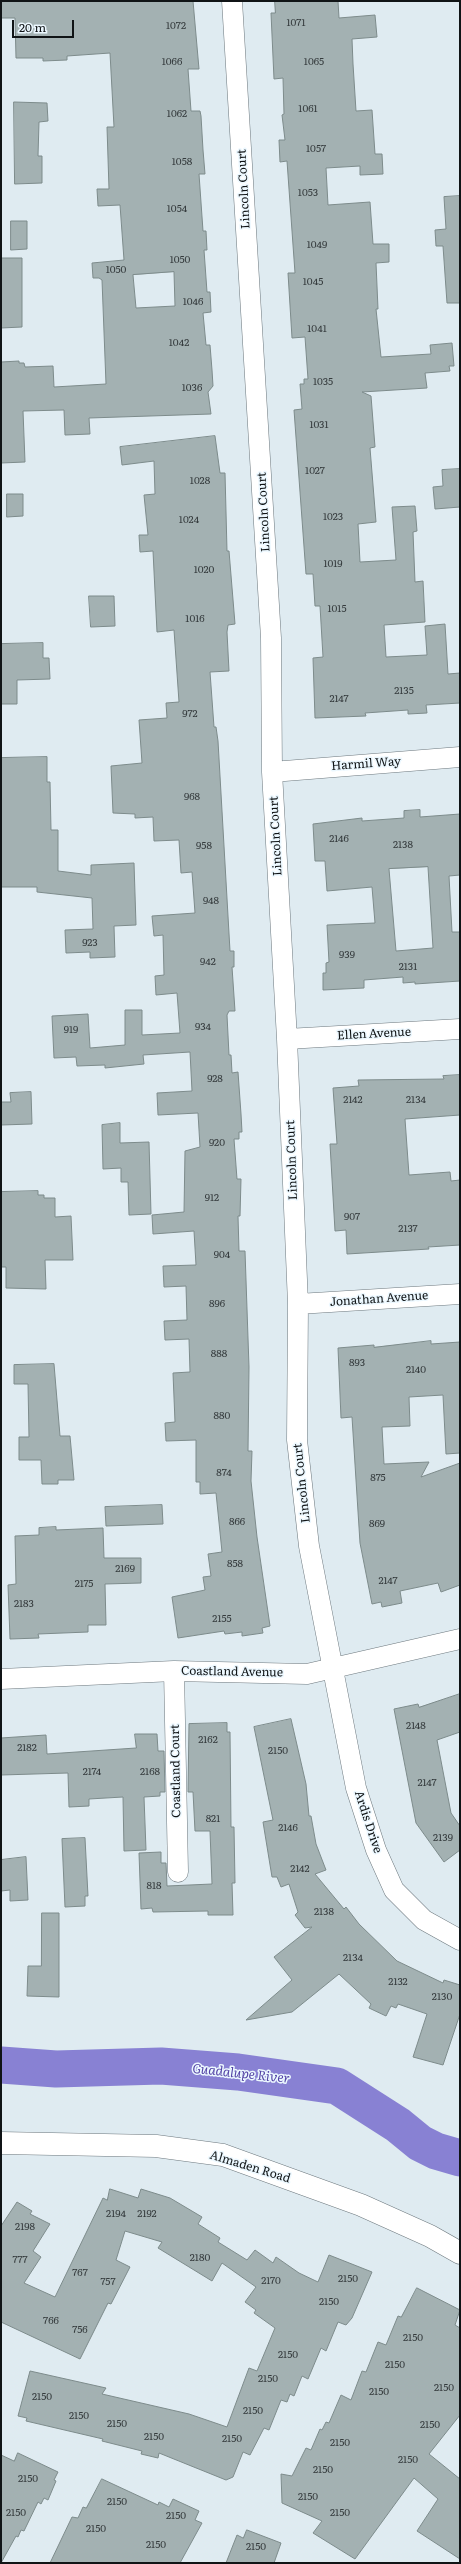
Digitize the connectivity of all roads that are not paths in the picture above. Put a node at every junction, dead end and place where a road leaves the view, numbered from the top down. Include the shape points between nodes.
1 (232, 1) edge
2 (460, 757) edge
3 (272, 772) junction
4 (460, 1029) edge
5 (287, 1039) junction
6 (460, 1294) edge
7 (298, 1304) junction
8 (460, 1639) edge
9 (333, 1669) junction
10 (174, 1671) junction
11 (1, 1679) edge
12 (178, 1872) dead end
13 (460, 1940) edge
14 (1, 2143) edge
15 (460, 2253) edge

1 - 3 street, Lincoln Court via 271,638
2 - 3 street, Harmil Way
3 - 5 street, Lincoln Court
4 - 5 street, Ellen Avenue
5 - 7 street, Lincoln Court
6 - 7 street, Jonathan Avenue
7 - 9 street, Lincoln Court via 297,1440 309,1546
8 - 9 street, Coastland Avenue
9 - 10 street, Coastland Avenue via 307,1674
9 - 13 street, Ardis Drive via 356,1788 394,1890 424,1920
10 - 11 street, Coastland Avenue
10 - 12 street, Coastland Court
14 - 15 street, Almaden Road via 156,2146 223,2155 361,2205 430,2236

